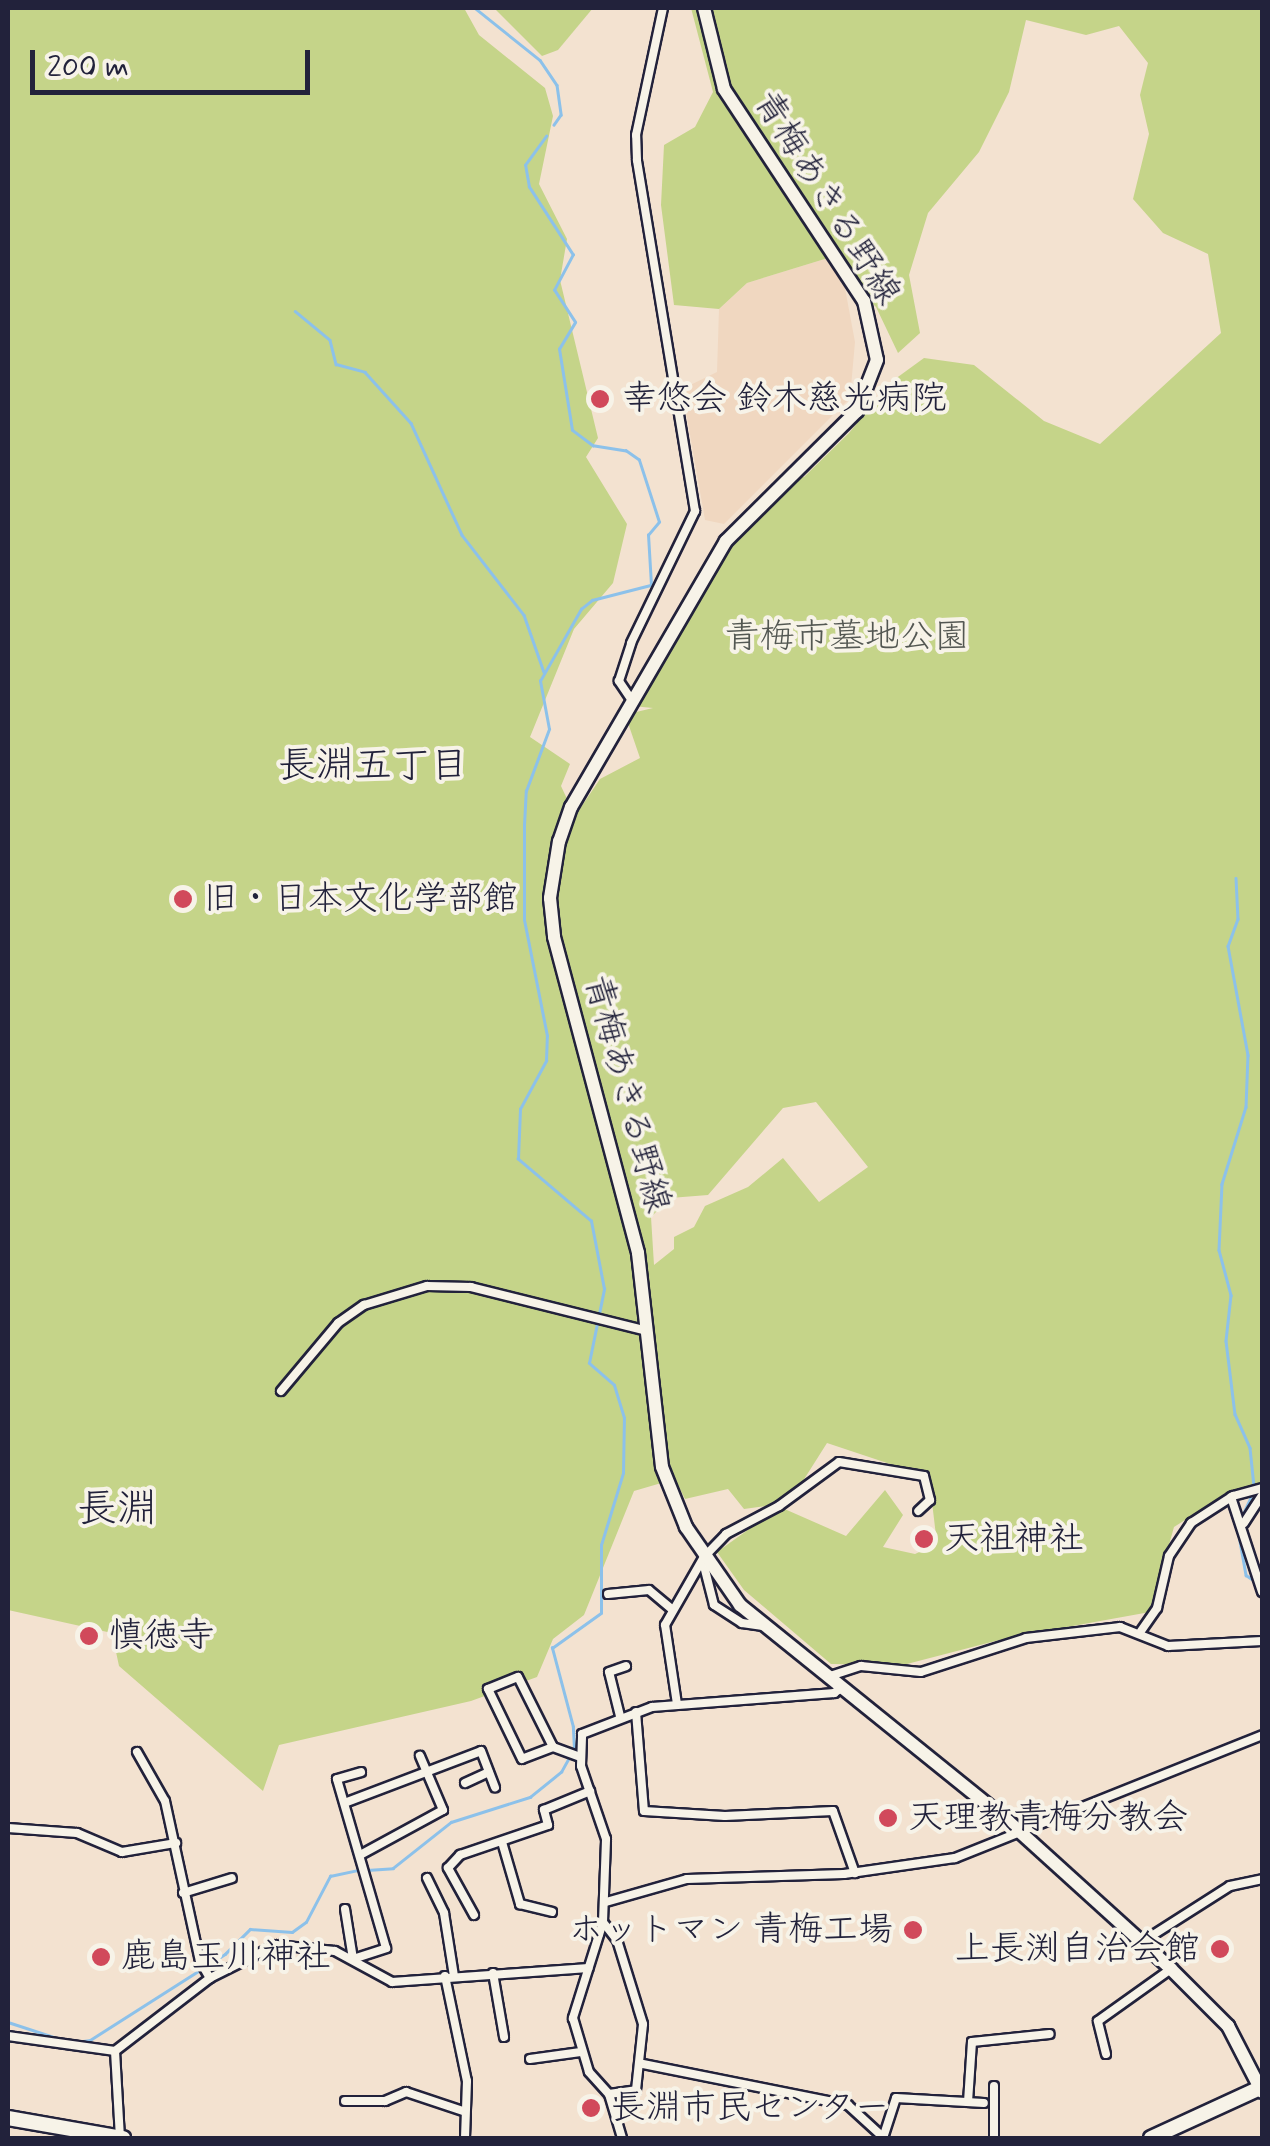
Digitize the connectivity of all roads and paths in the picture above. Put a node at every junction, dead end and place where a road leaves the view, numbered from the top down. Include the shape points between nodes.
1 (663, 8) edge
2 (704, 8) edge
3 (631, 700) junction
4 (648, 1331) junction
5 (281, 1391) dead end
6 (1259, 1490) edge
7 (1231, 1497) junction
8 (918, 1511) dead end
9 (1244, 1523) junction
10 (704, 1557) junction
11 (1262, 1592) edge
12 (608, 1594) dead end
13 (673, 1610) junction
14 (1141, 1631) junction
15 (1262, 1642) edge
16 (626, 1666) dead end
17 (830, 1676) junction
18 (843, 1687) junction
19 (677, 1704) junction
20 (636, 1712) junction
21 (620, 1716) junction
22 (1262, 1735) edge
23 (553, 1746) junction
24 (138, 1752) dead end
25 (420, 1756) dead end
26 (579, 1756) junction
27 (427, 1771) junction
28 (361, 1772) dead end
29 (490, 1772) junction
30 (465, 1783) dead end
31 (495, 1786) dead end
32 (590, 1791) junction
33 (347, 1802) junction
34 (8, 1828) edge
35 (1019, 1832) junction
36 (502, 1842) junction
37 (176, 1843) junction
38 (364, 1864) junction
39 (855, 1873) junction
40 (232, 1878) dead end
41 (427, 1878) dead end
42 (1262, 1879) edge
43 (183, 1893) junction
44 (606, 1902) junction
45 (344, 1909) dead end
46 (552, 1912) dead end
47 (474, 1915) dead end
48 (603, 1922) junction
49 (1142, 1942) junction
50 (353, 1959) junction
51 (589, 1968) junction
52 (1172, 1970) junction
53 (206, 1972) junction
54 (493, 1973) junction
55 (450, 1976) junction
56 (1050, 2034) dead end
57 (8, 2036) edge
58 (504, 2037) dead end
59 (115, 2051) junction
60 (581, 2052) junction
61 (1106, 2054) dead end
62 (530, 2060) dead end
63 (643, 2064) junction
64 (994, 2086) dead end
65 (1262, 2089) edge
66 (609, 2094) junction
67 (345, 2101) dead end
68 (968, 2102) junction
69 (984, 2102) dead end
70 (464, 2111) junction
71 (8, 2118) edge
72 (59, 2133) edge
73 (121, 2138) edge
74 (464, 2138) edge
75 (622, 2138) edge
76 (883, 2138) edge
77 (994, 2138) edge
78 (1151, 2138) edge

1 - 3 street via 636,135 637,160 695,511 619,681
2 - 3 main road, 青梅あきる野線 via 724,89 864,302 877,360 850,420 726,540
3 - 4 main road, 青梅あきる野線 via 571,807 550,898 559,956 632,1227
4 - 5 street via 471,1287 396,1292 338,1323
4 - 10 main road, 青梅あきる野線 via 662,1467
6 - 7 street
6 - 9 street
7 - 9 street
7 - 14 street via 1180,1538 1166,1564 1157,1608
8 - 10 street via 930,1500 924,1476 839,1462 780,1506 746,1518
9 - 11 street
10 - 13 street
10 - 17 main road, 青梅あきる野線 via 763,1626
12 - 13 street via 649,1590
13 - 19 street via 664,1634
14 - 15 street via 1168,1646
14 - 17 street via 1044,1634 921,1672 861,1666
16 - 21 street via 609,1672
17 - 18 main road, 青梅あきる野線
18 - 19 street via 834,1693
18 - 35 main road, 青梅あきる野線
19 - 20 street
20 - 21 street
20 - 39 street via 644,1811 833,1812
21 - 26 street via 586,1729
22 - 35 street
23 - 23 street via 518,1677 488,1690 522,1759
23 - 26 street
24 - 37 street via 165,1801
25 - 27 street
26 - 32 street
27 - 29 street via 481,1751
27 - 33 street
27 - 38 street via 442,1810
28 - 33 street via 337,1779
29 - 30 street
29 - 31 street
32 - 36 street via 544,1810 550,1830
32 - 44 street via 606,1840 600,1881
33 - 38 street
34 - 37 street via 78,1833 122,1852
35 - 39 street via 956,1858
35 - 49 main road, 青梅あきる野線
36 - 46 street via 520,1904
36 - 47 street via 460,1855 444,1871 474,1904
37 - 43 street
38 - 50 street via 386,1948
39 - 44 street via 687,1879
40 - 43 street
41 - 55 street via 444,1912
42 - 49 street via 1230,1886
43 - 53 street
44 - 48 street
45 - 50 street
48 - 51 street
48 - 63 street via 638,1999
49 - 52 main road, 青梅あきる野線
50 - 53 street via 313,1945 276,1944
50 - 55 street via 392,1982
51 - 54 street
51 - 60 street via 573,2009
52 - 61 street via 1098,2022
52 - 65 main road, 青梅あきる野線 via 1228,2026
53 - 59 street
54 - 55 street
54 - 58 street
55 - 70 street via 466,2081
56 - 68 street via 972,2042
57 - 59 street
59 - 73 street
60 - 62 street
60 - 66 street
63 - 66 street via 636,2090
63 - 76 street via 848,2105
64 - 77 street
65 - 78 highway
66 - 75 street
67 - 70 street via 385,2102 406,2092
68 - 69 street
68 - 76 street via 896,2098
70 - 74 street
71 - 72 highway
72 - 73 highway

